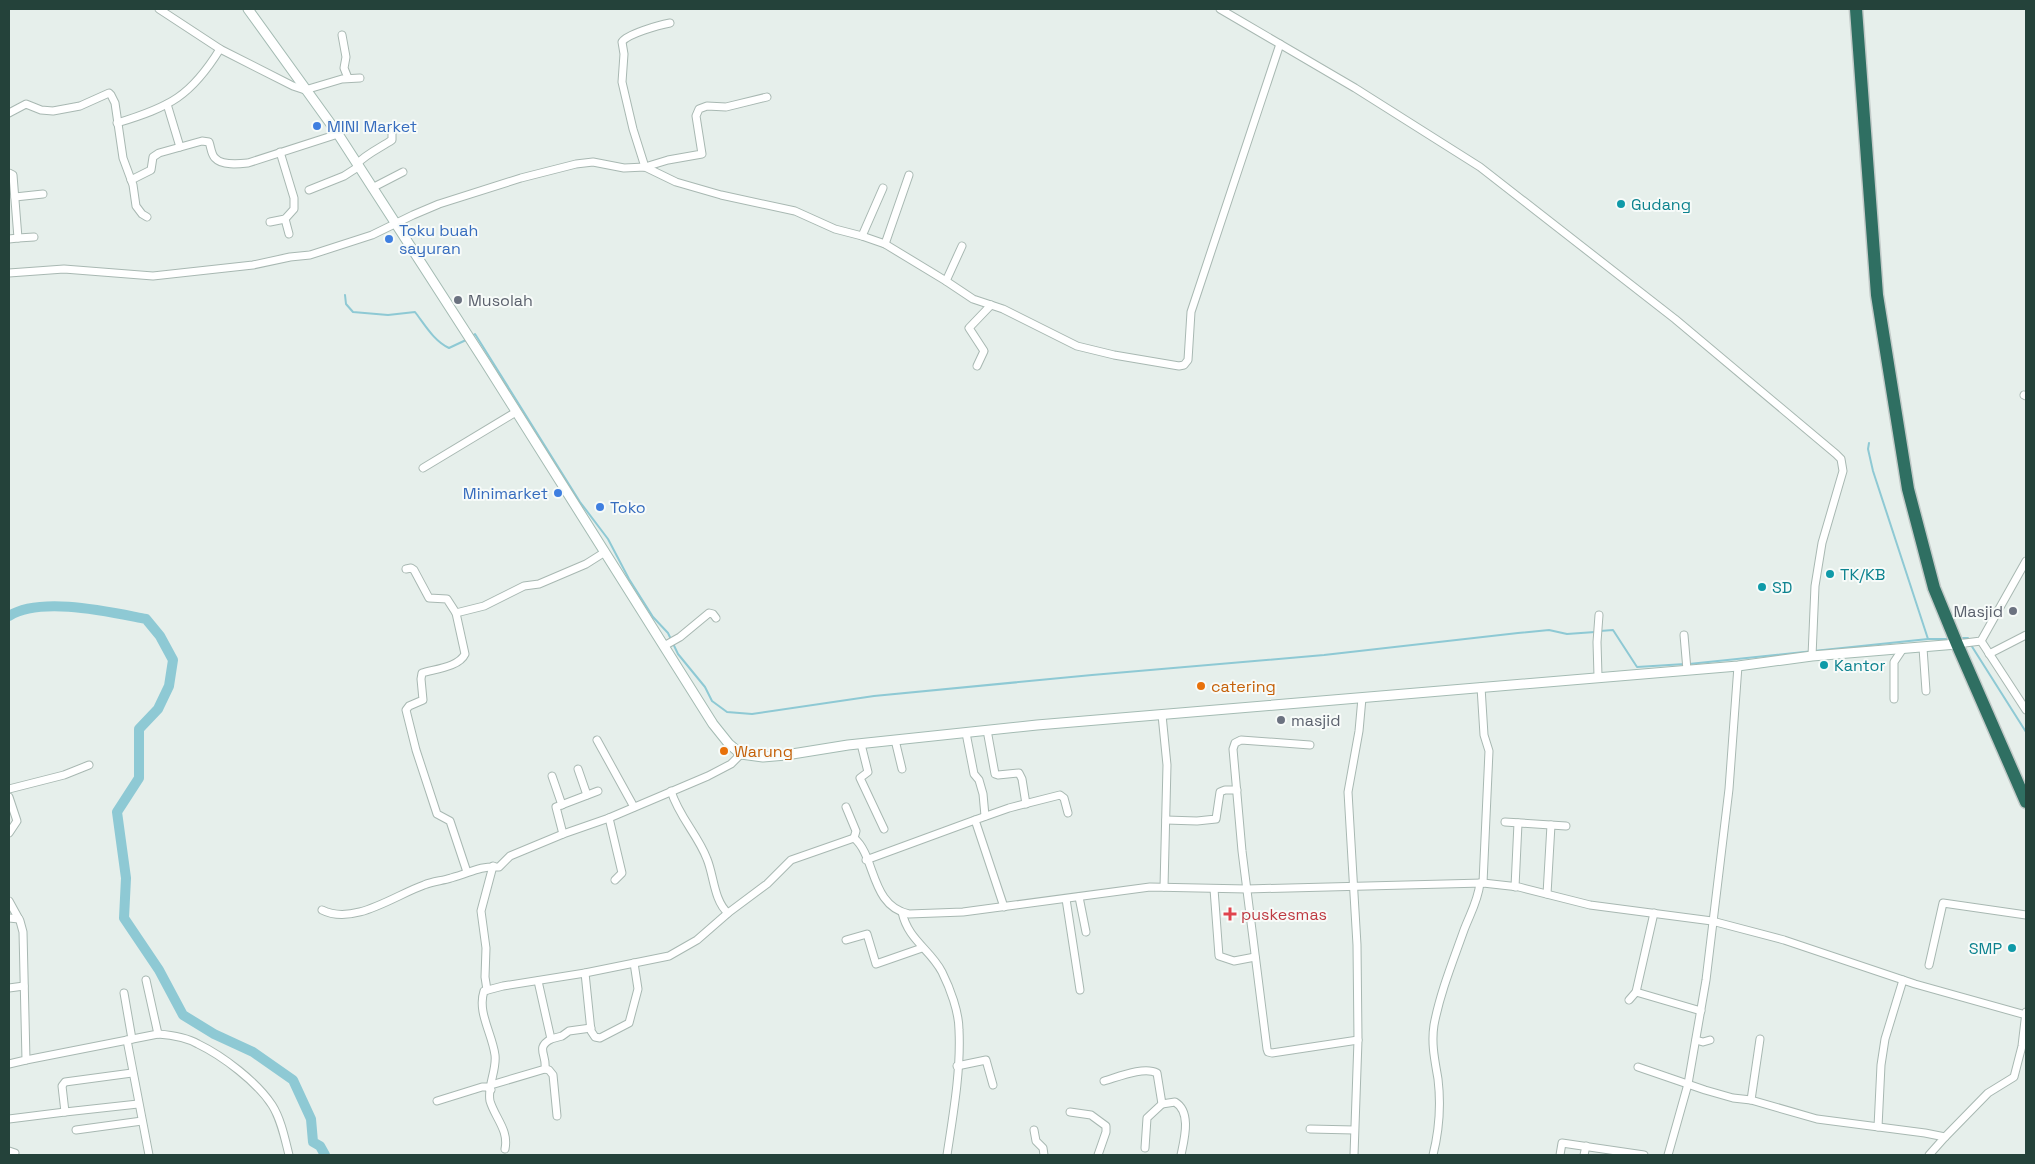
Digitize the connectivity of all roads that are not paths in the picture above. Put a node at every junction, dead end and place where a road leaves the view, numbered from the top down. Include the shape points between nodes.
1 (159, 9) edge
2 (248, 9) edge
3 (1220, 9) edge
4 (1856, 9) edge
5 (670, 23) dead end
6 (342, 35) dead end
7 (1280, 44) junction
8 (220, 49) junction
9 (348, 78) junction
10 (360, 78) dead end
11 (305, 90) junction
12 (767, 97) dead end
13 (167, 104) junction
14 (9, 113) edge
15 (117, 122) junction
16 (392, 131) dead end
17 (338, 134) junction
18 (180, 146) junction
19 (280, 152) junction
20 (358, 166) junction
21 (646, 167) junction
22 (403, 172) dead end
23 (9, 173) edge
24 (909, 175) dead end
25 (131, 180) junction
26 (372, 188) junction
27 (883, 188) dead end
28 (309, 190) dead end
29 (42, 194) dead end
30 (13, 198) edge
31 (147, 217) dead end
32 (286, 219) junction
33 (270, 222) dead end
34 (395, 223) junction
35 (289, 234) dead end
36 (862, 236) junction
37 (34, 237) dead end
38 (18, 238) junction
39 (9, 239) edge
40 (885, 244) junction
41 (962, 246) dead end
42 (9, 273) edge
43 (946, 281) junction
44 (991, 305) junction
45 (977, 366) dead end
46 (516, 412) junction
47 (422, 468) dead end
48 (605, 552) junction
49 (2026, 562) edge
50 (406, 569) dead end
51 (456, 613) junction
52 (1599, 615) dead end
53 (716, 618) dead end
54 (1684, 635) dead end
55 (2026, 635) edge
56 (1969, 643) junction
57 (667, 645) junction
58 (1923, 648) junction
59 (1902, 650) junction
60 (1989, 654) junction
61 (1812, 655) junction
62 (1738, 666) junction
63 (1687, 670) junction
64 (1598, 676) junction
65 (1481, 687) junction
66 (1926, 691) dead end
67 (1362, 698) junction
68 (1894, 699) dead end
69 (2025, 707) edge
70 (1162, 714) junction
71 (987, 730) junction
72 (966, 733) junction
73 (597, 740) dead end
74 (895, 740) junction
75 (861, 744) junction
76 (1310, 745) dead end
77 (741, 754) junction
78 (89, 765) dead end
79 (578, 769) dead end
80 (902, 769) dead end
81 (552, 776) dead end
82 (9, 789) edge
83 (1237, 790) junction
84 (598, 791) dead end
85 (672, 791) junction
86 (586, 795) junction
87 (9, 797) edge
88 (2026, 802) edge
89 (1026, 804) junction
90 (562, 805) junction
91 (846, 806) dead end
92 (634, 807) junction
93 (1068, 813) dead end
94 (986, 816) junction
95 (609, 818) junction
96 (975, 820) junction
97 (1166, 820) junction
98 (1505, 822) dead end
99 (1518, 823) junction
100 (1551, 825) junction
101 (1566, 826) dead end
102 (884, 829) dead end
103 (9, 833) edge
104 (563, 834) junction
105 (854, 838) junction
106 (866, 860) junction
107 (493, 866) junction
108 (467, 872) junction
109 (615, 880) dead end
110 (1482, 883) junction
111 (1354, 886) junction
112 (1515, 887) junction
113 (1164, 888) junction
114 (1214, 888) junction
115 (1247, 889) junction
116 (1547, 894) junction
117 (1079, 897) junction
118 (1066, 899) junction
119 (9, 901) edge
120 (1004, 907) junction
121 (322, 910) dead end
122 (902, 912) junction
123 (728, 913) junction
124 (1654, 913) junction
125 (2026, 915) edge
126 (9, 918) edge
127 (19, 919) junction
128 (1712, 921) junction
129 (1086, 932) dead end
130 (846, 940) dead end
131 (922, 948) junction
132 (1255, 957) junction
133 (634, 963) junction
134 (1929, 965) dead end
135 (585, 973) junction
136 (146, 980) dead end
137 (1902, 980) junction
138 (538, 981) junction
139 (24, 986) junction
140 (9, 988) edge
141 (487, 990) junction
142 (1080, 990) dead end
143 (1636, 992) junction
144 (124, 993) dead end
145 (1629, 1000) dead end
146 (1701, 1011) junction
147 (2026, 1014) edge
148 (591, 1028) junction
149 (158, 1034) junction
150 (551, 1039) junction
151 (1760, 1039) dead end
152 (129, 1040) junction
153 (1358, 1040) junction
154 (1696, 1040) junction
155 (1710, 1040) dead end
156 (26, 1060) junction
157 (9, 1064) edge
158 (957, 1066) junction
159 (1638, 1067) dead end
160 (545, 1069) junction
161 (132, 1073) junction
162 (1104, 1081) dead end
163 (1688, 1084) junction
164 (993, 1086) dead end
165 (491, 1088) junction
166 (1751, 1100) junction
167 (437, 1102) dead end
168 (138, 1104) junction
169 (1162, 1104) junction
170 (64, 1112) junction
171 (1070, 1112) dead end
172 (557, 1116) dead end
173 (9, 1119) edge
174 (142, 1121) junction
175 (1878, 1127) junction
176 (1310, 1129) dead end
177 (76, 1130) dead end
178 (1034, 1130) dead end
179 (1354, 1130) junction
180 (1945, 1137) junction
181 (1586, 1146) junction
182 (1146, 1148) dead end
183 (504, 1149) dead end
184 (1609, 1153) edge
185 (1632, 1154) edge
186 (150, 1155) edge
187 (289, 1155) edge
188 (947, 1155) edge
189 (1044, 1155) edge
190 (1098, 1155) edge
191 (1180, 1155) edge
192 (1354, 1155) edge
193 (1433, 1155) edge
194 (1560, 1155) edge
195 (1584, 1155) edge
196 (1644, 1155) edge
197 (1668, 1155) edge
198 (1929, 1155) edge

1 - 8 street
2 - 11 street
3 - 7 street
4 - 56 highway via 1877,295 1908,489 1934,588
5 - 21 street via 648,28 622,42 622,82
6 - 9 street via 346,57 344,68
7 - 44 street via 1191,312 1188,360 1184,365 1077,346
7 - 61 street via 1480,167 1675,319 1841,459 1843,471 1822,543 1815,586
8 - 11 street
8 - 13 street via 195,85
9 - 10 street
9 - 11 street
11 - 17 street
12 - 21 street via 699,109 696,116 702,154
13 - 15 street
13 - 18 street
14 - 15 street via 26,104 53,111 80,106 109,93 113,97
15 - 25 street via 123,158
16 - 20 street via 392,140 366,156
17 - 19 street
17 - 20 street
18 - 19 street via 206,140 218,160 237,164
18 - 25 street via 155,155 153,168
19 - 32 street via 294,198 293,212
20 - 26 street
20 - 28 street via 344,176
21 - 34 street via 624,168 593,162 576,164 439,204
21 - 36 street via 676,182 795,211 835,230
22 - 26 street
23 - 30 street via 12,175
24 - 40 street
25 - 31 street via 136,206
26 - 34 street
27 - 36 street
29 - 30 street
30 - 38 street
32 - 33 street
32 - 35 street
34 - 42 street via 326,251 215,270 146,276 64,269
34 - 46 street
36 - 40 street
37 - 38 street
38 - 39 street
40 - 43 street
41 - 43 street
43 - 44 street via 973,299
44 - 45 street via 969,328 984,350
46 - 47 street
46 - 48 street
48 - 51 street via 586,564 539,584 524,586 484,606
48 - 57 street
49 - 56 street
50 - 51 street via 414,570 430,598 444,598
51 - 108 street via 464,657 458,662 422,673 423,700 406,710 437,814 450,821
52 - 64 street
53 - 57 street via 709,613
54 - 63 street
55 - 60 street
56 - 58 street
56 - 60 street
56 - 88 highway
57 - 77 street via 713,724
58 - 59 street
58 - 66 street
59 - 61 street
59 - 68 street via 1894,662
60 - 69 street
61 - 62 street
62 - 63 street
62 - 128 street via 1729,789
63 - 64 street
64 - 65 street
65 - 67 street
65 - 110 street via 1484,735 1489,751
67 - 70 street
67 - 111 street via 1348,792
70 - 71 street
70 - 97 street
71 - 72 street
71 - 89 street via 995,774 1019,774
72 - 74 street
72 - 94 street
73 - 92 street
74 - 75 street
74 - 80 street
75 - 77 street via 763,757
75 - 102 street via 868,772 860,778
76 - 83 street via 1236,741 1233,749
77 - 85 street via 731,764
78 - 82 street
79 - 86 street
81 - 90 street
83 - 97 street via 1220,792 1216,819
83 - 115 street
84 - 86 street
85 - 92 street
85 - 123 street via 680,813 703,848 720,901
86 - 90 street
87 - 103 street via 17,821
89 - 93 street via 1062,795
89 - 94 street
90 - 104 street via 556,807
91 - 105 street via 856,831
92 - 95 street
94 - 96 street
95 - 104 street
95 - 109 street via 622,873
96 - 106 street
96 - 120 street
97 - 113 street
98 - 99 street
99 - 100 street
99 - 112 street
100 - 101 street
100 - 116 street
104 - 107 street via 510,856 499,867
105 - 106 street via 860,843
105 - 123 street via 790,860 767,884
106 - 122 street via 881,893
107 - 108 street
107 - 141 street via 481,911
108 - 121 street via 424,885 363,911 334,914
110 - 111 street
110 - 112 street
110 - 193 street via 1444,986 1434,1029 1433,1055 1438,1077 1439,1115
111 - 115 street
111 - 153 street
112 - 116 street
113 - 114 street
113 - 117 street
114 - 115 street
114 - 132 street via 1218,956 1234,961
115 - 132 street
116 - 124 street via 1590,905
117 - 118 street
117 - 129 street
118 - 120 street
118 - 142 street
119 - 127 street
120 - 122 street via 944,914
122 - 131 street via 906,928
123 - 133 street via 697,940 677,952 663,959
124 - 128 street
124 - 143 street
125 - 134 street via 1942,903
126 - 127 street
127 - 139 street via 24,942
128 - 137 street via 1784,940
128 - 146 street
130 - 131 street via 866,934 876,964
131 - 158 street via 941,971 957,1015
132 - 153 street via 1268,1052
133 - 135 street
133 - 148 street via 638,989 629,1024 600,1038 593,1036
135 - 138 street
135 - 148 street
136 - 149 street
137 - 147 street
137 - 175 street via 1885,1039
138 - 141 street
138 - 150 street
139 - 140 street
139 - 156 street
141 - 165 street via 484,990 482,1006 496,1063
143 - 145 street
143 - 146 street
144 - 152 street
146 - 154 street
147 - 180 street via 2014,1077 1988,1093
148 - 150 street via 569,1031 564,1036
149 - 152 street
149 - 187 street via 198,1043 255,1085 272,1104
150 - 160 street via 542,1047
151 - 166 street
152 - 156 street
152 - 161 street
153 - 179 street
154 - 155 street
154 - 163 street
156 - 157 street
158 - 164 street via 986,1060
158 - 188 street
159 - 163 street
160 - 165 street
160 - 172 street via 553,1074
161 - 168 street
161 - 170 street via 65,1082 62,1086
162 - 169 street via 1132,1072 1154,1071 1158,1075
163 - 166 street
163 - 197 street
165 - 167 street via 482,1087
165 - 183 street via 490,1101 503,1127
166 - 175 street via 1817,1119
168 - 170 street
168 - 174 street
169 - 182 street via 1146,1118
169 - 191 street via 1175,1102 1184,1112
170 - 173 street
171 - 190 street via 1091,1115 1106,1126
174 - 177 street
174 - 186 street
175 - 180 street
176 - 179 street
178 - 189 street via 1035,1140 1043,1148
179 - 192 street
180 - 198 street
181 - 184 street
181 - 194 street via 1562,1143
181 - 195 street
184 - 185 street
185 - 196 street

